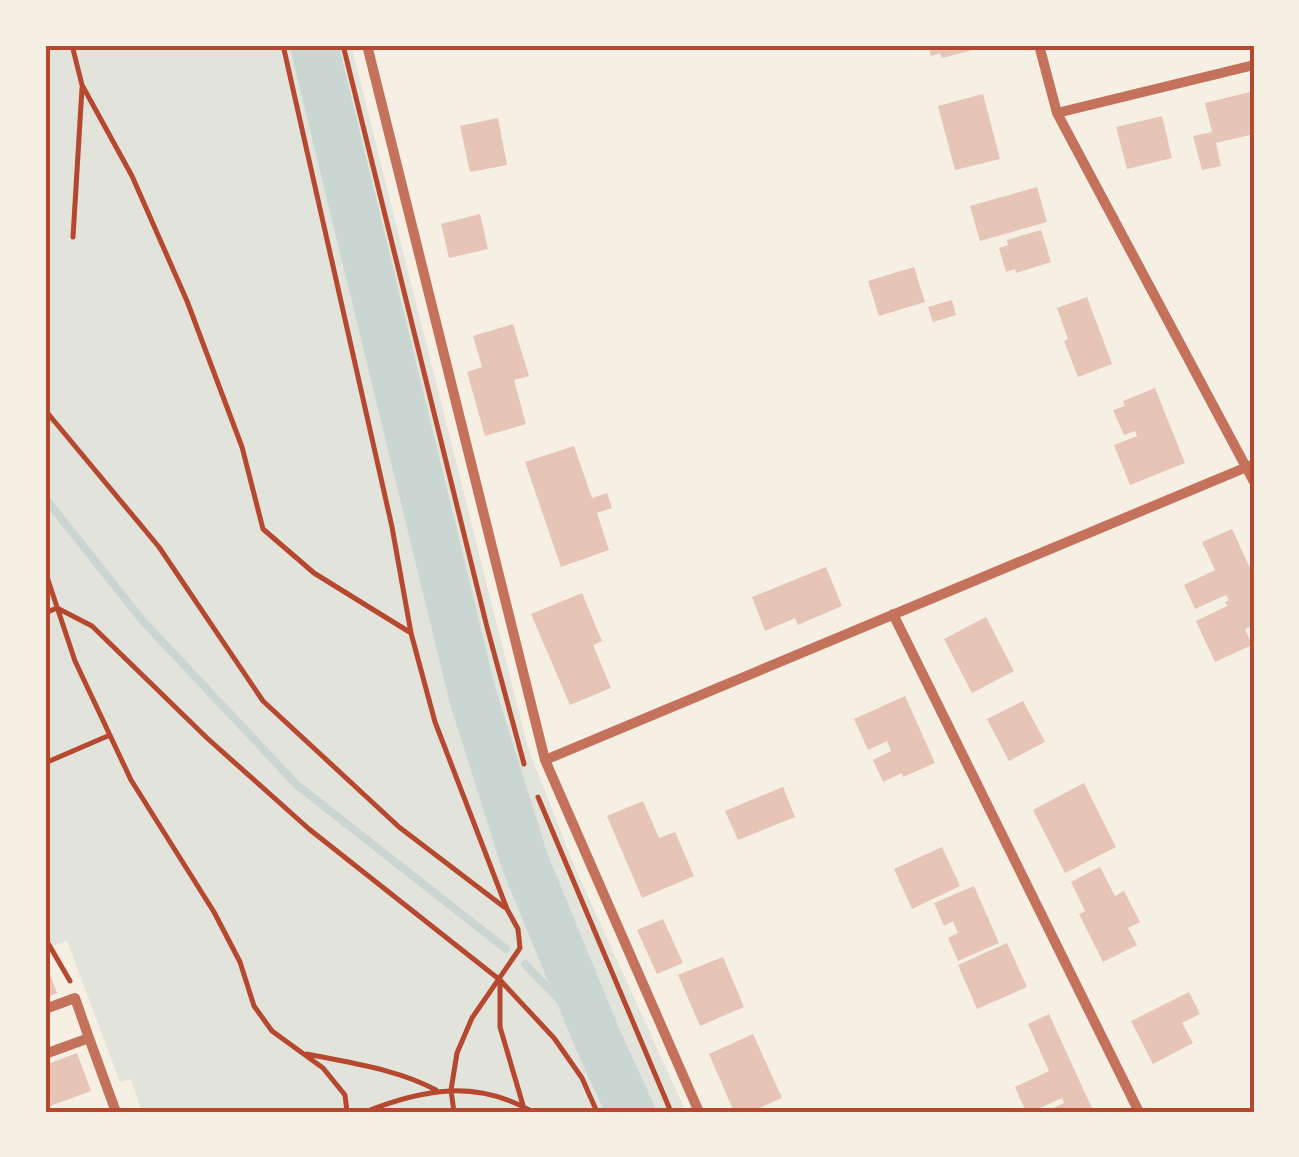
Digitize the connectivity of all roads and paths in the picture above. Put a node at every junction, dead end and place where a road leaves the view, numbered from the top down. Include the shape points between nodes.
1 (72, 45) edge
2 (283, 45) edge
3 (367, 45) edge
4 (1039, 45) edge
5 (1254, 65) edge
6 (82, 85) junction
7 (1056, 113) junction
8 (73, 237) dead end
9 (45, 410) edge
10 (1250, 466) edge
11 (1254, 482) edge
12 (45, 571) edge
13 (57, 608) junction
14 (45, 613) edge
15 (892, 614) junction
16 (411, 633) junction
17 (110, 735) junction
18 (545, 760) junction
19 (45, 763) edge
20 (507, 910) junction
21 (45, 938) edge
22 (500, 980) junction
23 (75, 998) junction
24 (45, 1009) edge
25 (89, 1038) junction
26 (300, 1053) junction
27 (45, 1054) edge
28 (451, 1090) junction
29 (438, 1091) junction
30 (527, 1110) edge
31 (116, 1112) edge
32 (346, 1112) edge
33 (365, 1112) edge
34 (454, 1112) edge
35 (597, 1112) edge
36 (699, 1112) edge
37 (1139, 1112) edge

1 - 6 path
2 - 16 path
3 - 18 street
4 - 7 street
5 - 7 street
6 - 8 path
6 - 16 path via 132,176 187,301 242,447 263,530 314,573
7 - 10 street
9 - 20 path via 158,547 262,700 399,827
10 - 11 street
10 - 15 street
12 - 13 path
13 - 14 path
13 - 17 path
13 - 22 path via 92,626 309,830
15 - 18 street
15 - 37 street
16 - 20 path via 435,722
17 - 19 path
17 - 26 path via 214,912 254,1006
18 - 36 street
20 - 22 path via 520,948
21 - 23 path
22 - 28 path via 472,1018
22 - 30 path via 500,1027
22 - 35 path via 554,1038
23 - 24 street
23 - 25 street
25 - 27 street
25 - 31 street
26 - 29 path via 378,1069
26 - 32 path via 323,1068 345,1096
28 - 29 path
28 - 30 path via 489,1094
28 - 34 path
29 - 33 path

